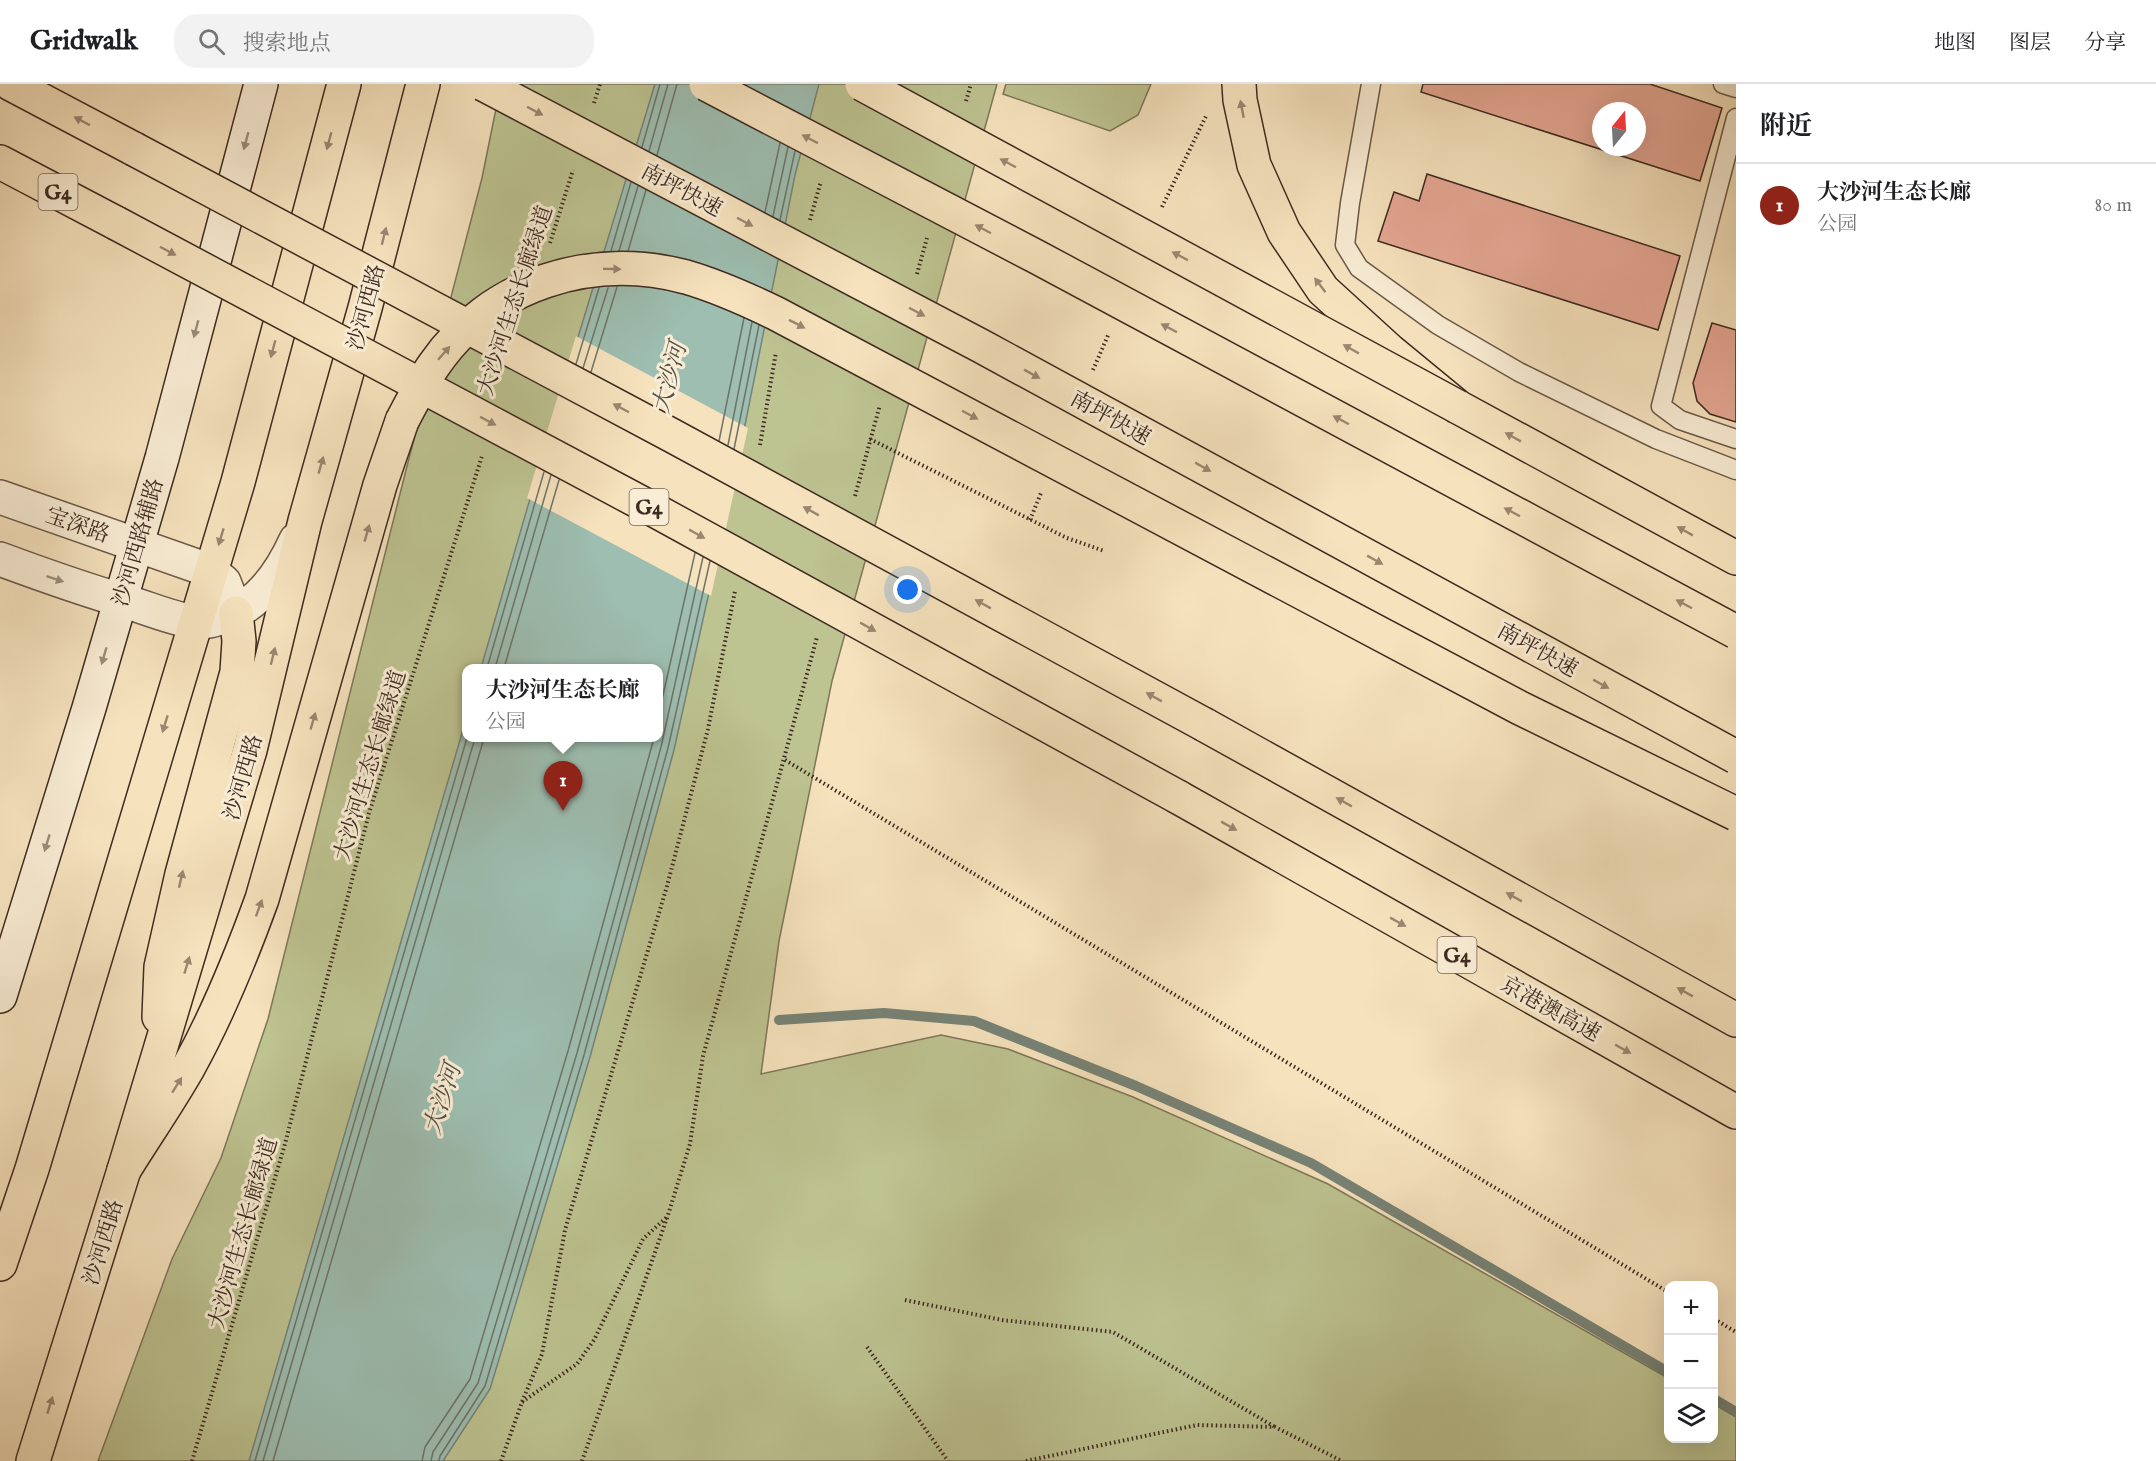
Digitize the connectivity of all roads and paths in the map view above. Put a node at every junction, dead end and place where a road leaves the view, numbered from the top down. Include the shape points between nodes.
1 (11, 84) edge
2 (261, 84) edge
3 (344, 84) edge
4 (423, 84) edge
5 (483, 84) edge
6 (600, 84) edge
7 (706, 84) edge
8 (862, 84) edge
9 (971, 84) edge
10 (1239, 84) edge
11 (1371, 84) edge
12 (1724, 84) edge
13 (1736, 88) edge
14 (593, 107) dead end
15 (964, 107) dead end
16 (1736, 118) edge
17 (0, 162) edge
18 (575, 164) dead end
19 (823, 172) dead end
20 (809, 226) dead end
21 (928, 233) dead end
22 (550, 243) dead end
23 (916, 279) dead end
24 (776, 352) dead end
25 (883, 394) dead end
26 (1458, 407) junction
27 (1736, 439) edge
28 (870, 440) junction
29 (760, 446) dead end
30 (484, 448) dead end
31 (1736, 470) edge
32 (0, 497) edge
33 (855, 497) dead end
34 (305, 521) junction
35 (136, 544) junction
36 (1104, 551) dead end
37 (1736, 558) edge
38 (0, 559) edge
39 (211, 571) junction
40 (736, 587) dead end
41 (120, 600) junction
42 (236, 613) junction
43 (196, 622) junction
44 (1736, 632) edge
45 (818, 634) dead end
46 (1736, 757) edge
47 (785, 760) junction
48 (1736, 814) edge
49 (0, 996) edge
50 (1736, 1020) edge
51 (158, 1061) junction
52 (1736, 1112) edge
53 (124, 1170) junction
54 (668, 1215) junction
55 (0, 1264) edge
56 (1664, 1290) edge
57 (904, 1300) dead end
58 (1718, 1322) edge
59 (1736, 1332) edge
60 (867, 1347) dead end
61 (522, 1402) junction
62 (1275, 1426) junction
63 (33, 1461) edge
64 (192, 1461) edge
65 (501, 1461) edge
66 (582, 1461) edge
67 (948, 1461) edge
68 (1026, 1461) edge
69 (1342, 1461) edge

50 -> 1 main road, bridge via 661,429
2 -> 35 main road, 沙河西路辅路
3 -> 39 main road
34 -> 4 main road, 沙河西路
5 -> 46 main road, 南坪快速, bridge via 981,346
6 - 14 path
44 -> 7 main road, bridge
26 -> 8 main road, bridge
9 - 15 path
26 -> 10 main road, bridge via 1323,290 1284,232 1254,165
11 - 31 lane via 1345,245 1359,268 1438,325 1519,372 1656,439
12 - 13 lane
16 - 27 lane via 1662,406 1680,420
17 -> 52 main road, 京港澳高速 / G4, bridge via 647,506 1178,797
18 - 22 path, 大沙河生态长廊绿道
19 - 20 path
21 - 23 path
24 - 29 path
25 - 28 path
37 -> 26 main road
28 - 33 path
28 - 36 path via 1058,534
30 - 64 path, 大沙河生态长廊绿道 via 369,813 285,1144
32 - 35 main road, 宝深路
34 - 42 main road via 286,563
51 -> 34 main road, 沙河西路 via 250,750
35 - 39 main road, 宝深路
35 - 41 main road, 沙河西路辅路
38 -> 41 main road
39 - 42 main road via 224,582
39 - 43 main road
40 - 61 path via 686,817 565,1230 542,1354
41 - 43 main road
41 -> 49 main road, 沙河西路辅路
42 - 43 main road
51 -> 42 main road via 161,967 237,672
43 -> 55 main road
45 - 47 path
47 - 54 path via 703,1056 690,1144
47 - 56 path
53 -> 48 main road, bridge via 187,1068 240,960 262,899 380,485 402,421 435,364 474,321 535,284 568,273 606,268 647,270 725,290 812,332 1520,708
51 - 53 main road, 沙河西路
63 -> 53 main road, 沙河西路
54 - 61 path via 643,1239 594,1340 577,1364
54 - 66 path
57 - 62 path via 1002,1320 1113,1332
58 - 59 path
60 - 67 path
61 - 65 path
62 - 68 path via 1197,1425
62 - 69 path

